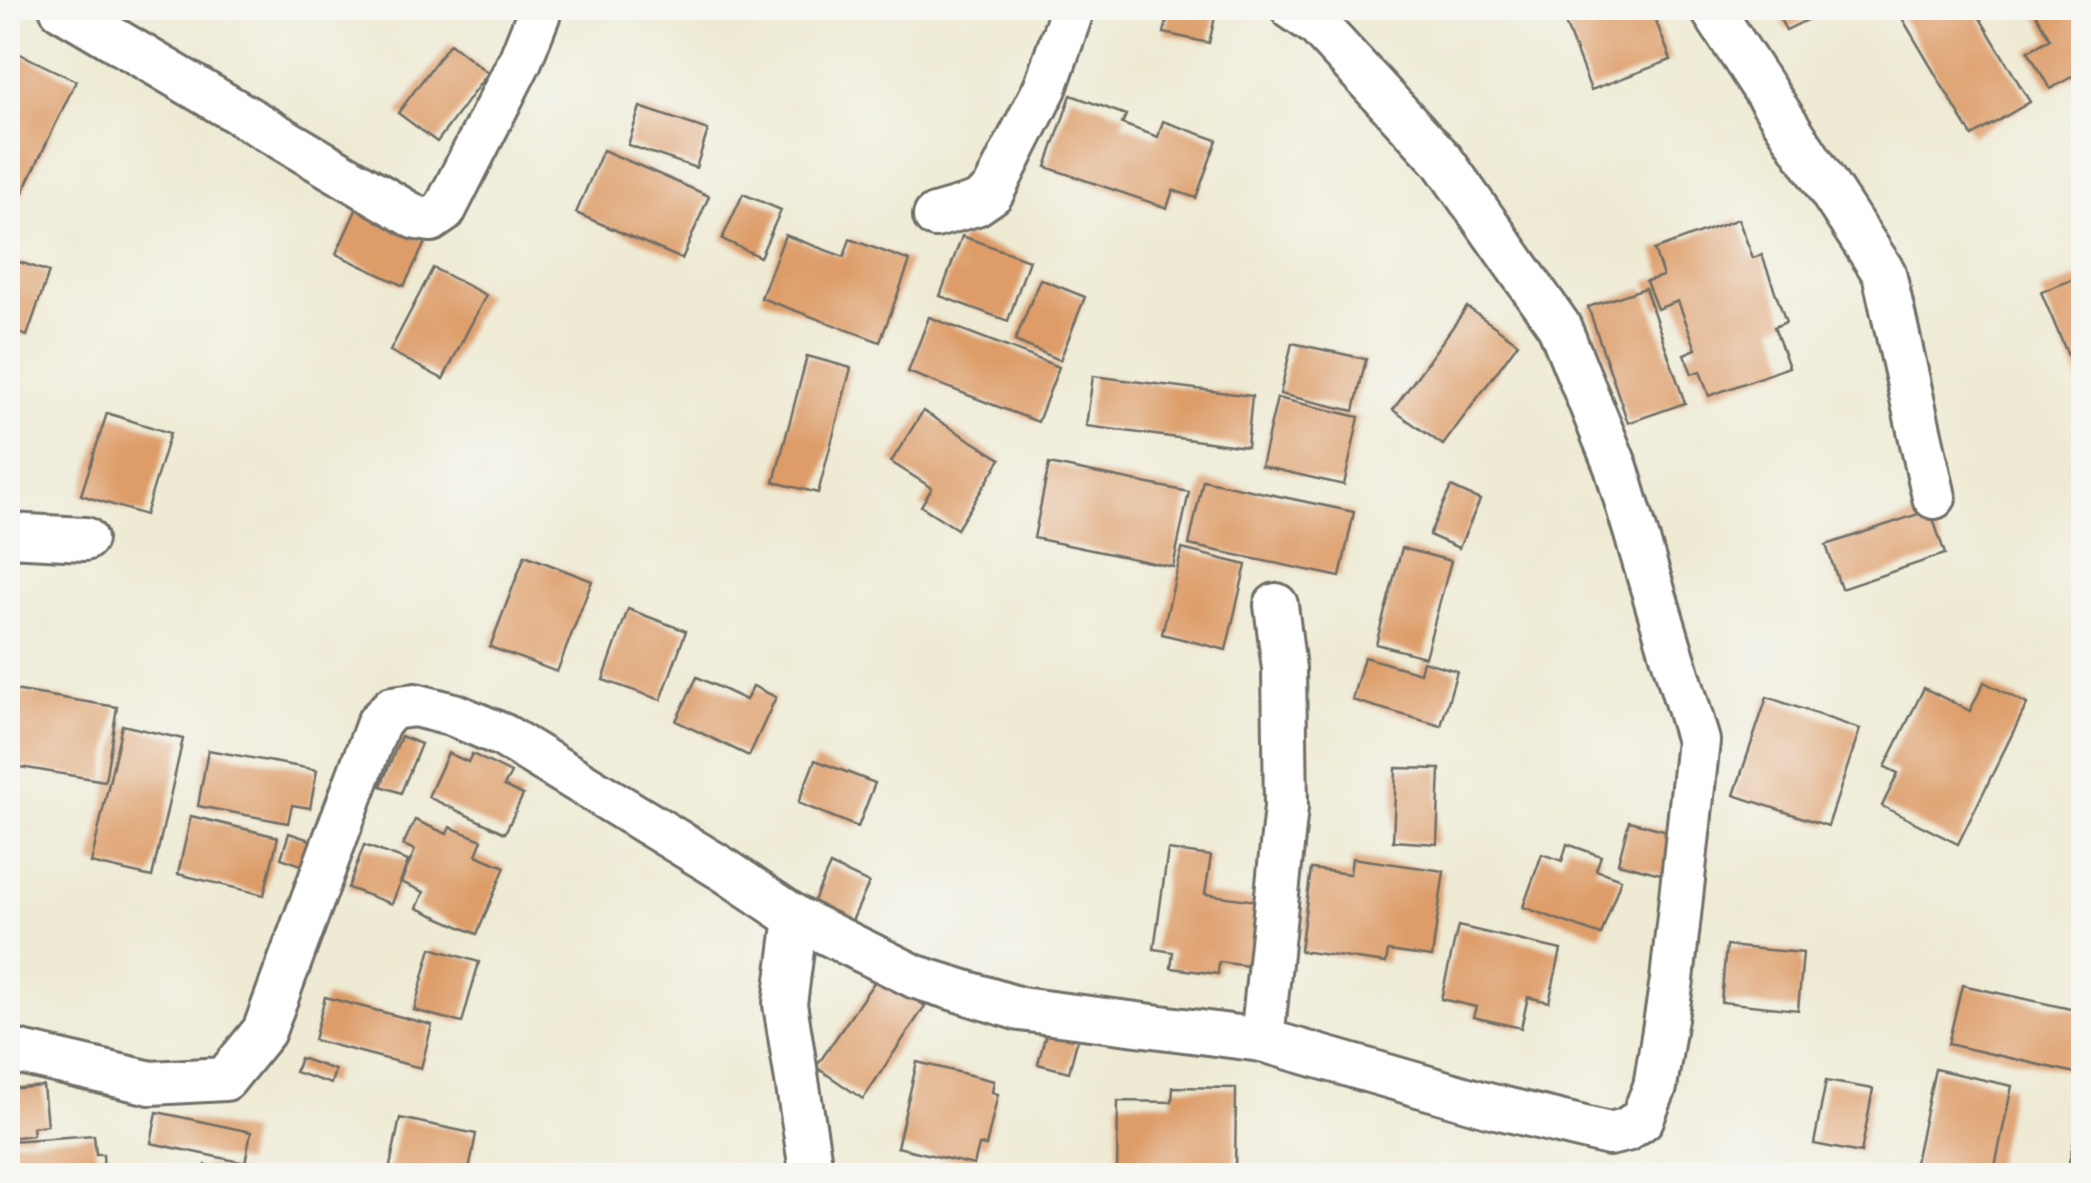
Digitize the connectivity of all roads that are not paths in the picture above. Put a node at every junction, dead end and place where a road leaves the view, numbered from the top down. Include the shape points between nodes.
1 (61, 8) edge
2 (541, 8) edge
3 (1074, 8) edge
4 (1292, 8) edge
5 (1711, 8) edge
6 (935, 216) dead end
7 (1934, 498) dead end
8 (8, 535) edge
9 (85, 540) dead end
10 (1276, 605) dead end
11 (796, 918) junction
12 (1262, 1040) junction
13 (8, 1050) edge
14 (812, 1176) edge

1 - 2 street via 319,162 431,220 444,211
3 - 6 street via 1045,88 992,193
4 - 12 street via 1316,25 1442,160 1560,326 1616,467 1698,740 1672,980 1642,1119 1610,1134
5 - 7 street via 1884,272
8 - 9 street
10 - 12 street via 1286,806
11 - 12 street via 916,977 1020,1009
11 - 13 street via 504,736 416,705 392,708 378,723 264,1031 225,1078 152,1083
11 - 14 street via 785,1004

